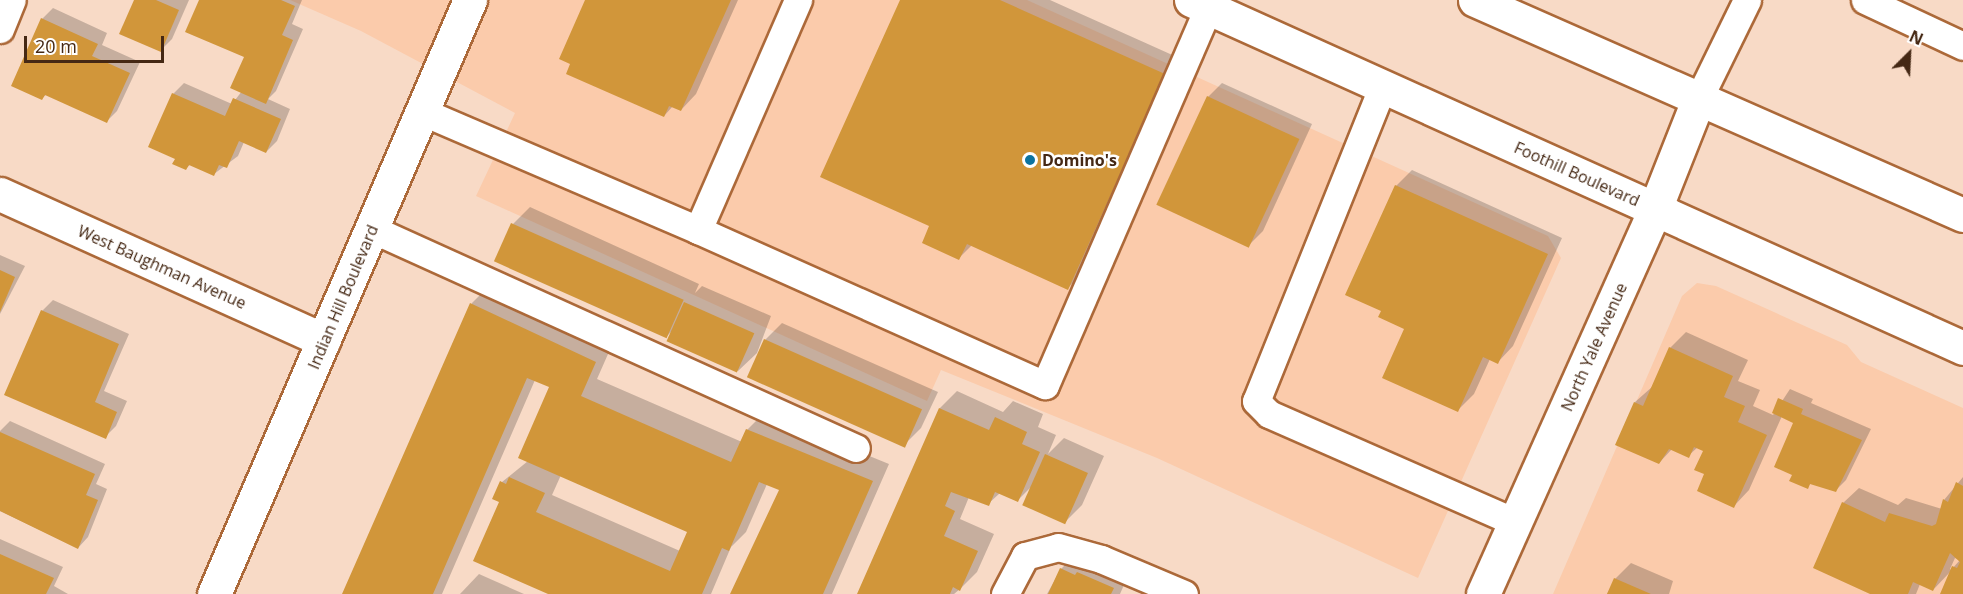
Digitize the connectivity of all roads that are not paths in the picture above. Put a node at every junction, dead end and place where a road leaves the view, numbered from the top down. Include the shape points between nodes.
1 (12, 0) edge
2 (470, 0) edge
3 (798, 0) edge
4 (1475, 0) edge
5 (1747, 0) edge
6 (1865, 0) edge
7 (1199, 4) edge
8 (0, 29) edge
9 (1963, 46) edge
10 (1382, 88) junction
11 (1699, 98) junction
12 (423, 112) junction
13 (0, 194) edge
14 (1655, 209) junction
15 (1963, 215) edge
16 (372, 229) junction
17 (698, 230) junction
18 (324, 339) junction
19 (1963, 348) edge
20 (856, 448) dead end
21 (1515, 522) junction
22 (214, 594) edge
23 (1005, 594) edge
24 (1184, 594) edge
25 (1483, 594) edge

1 - 8 lane
2 - 12 main road, Indian Hill Boulevard
3 - 17 lane
4 - 11 main road
5 - 11 lane
6 - 9 lane
7 - 10 main road, Foothill Boulevard
7 - 17 lane via 1045,385
10 - 14 main road, Foothill Boulevard
10 - 21 lane via 1256,401 1269,414
11 - 14 main road, North Yale Avenue
11 - 15 main road
12 - 16 main road, Indian Hill Boulevard
12 - 17 lane
13 - 18 main road, West Baughman Avenue
14 - 19 main road, Foothill Boulevard
14 - 21 main road, North Yale Avenue
16 - 18 main road, Indian Hill Boulevard
16 - 20 lane
18 - 22 main road, Indian Hill Boulevard
21 - 25 main road, North Yale Avenue
23 - 24 lane via 1025,556 1058,547 1101,559

